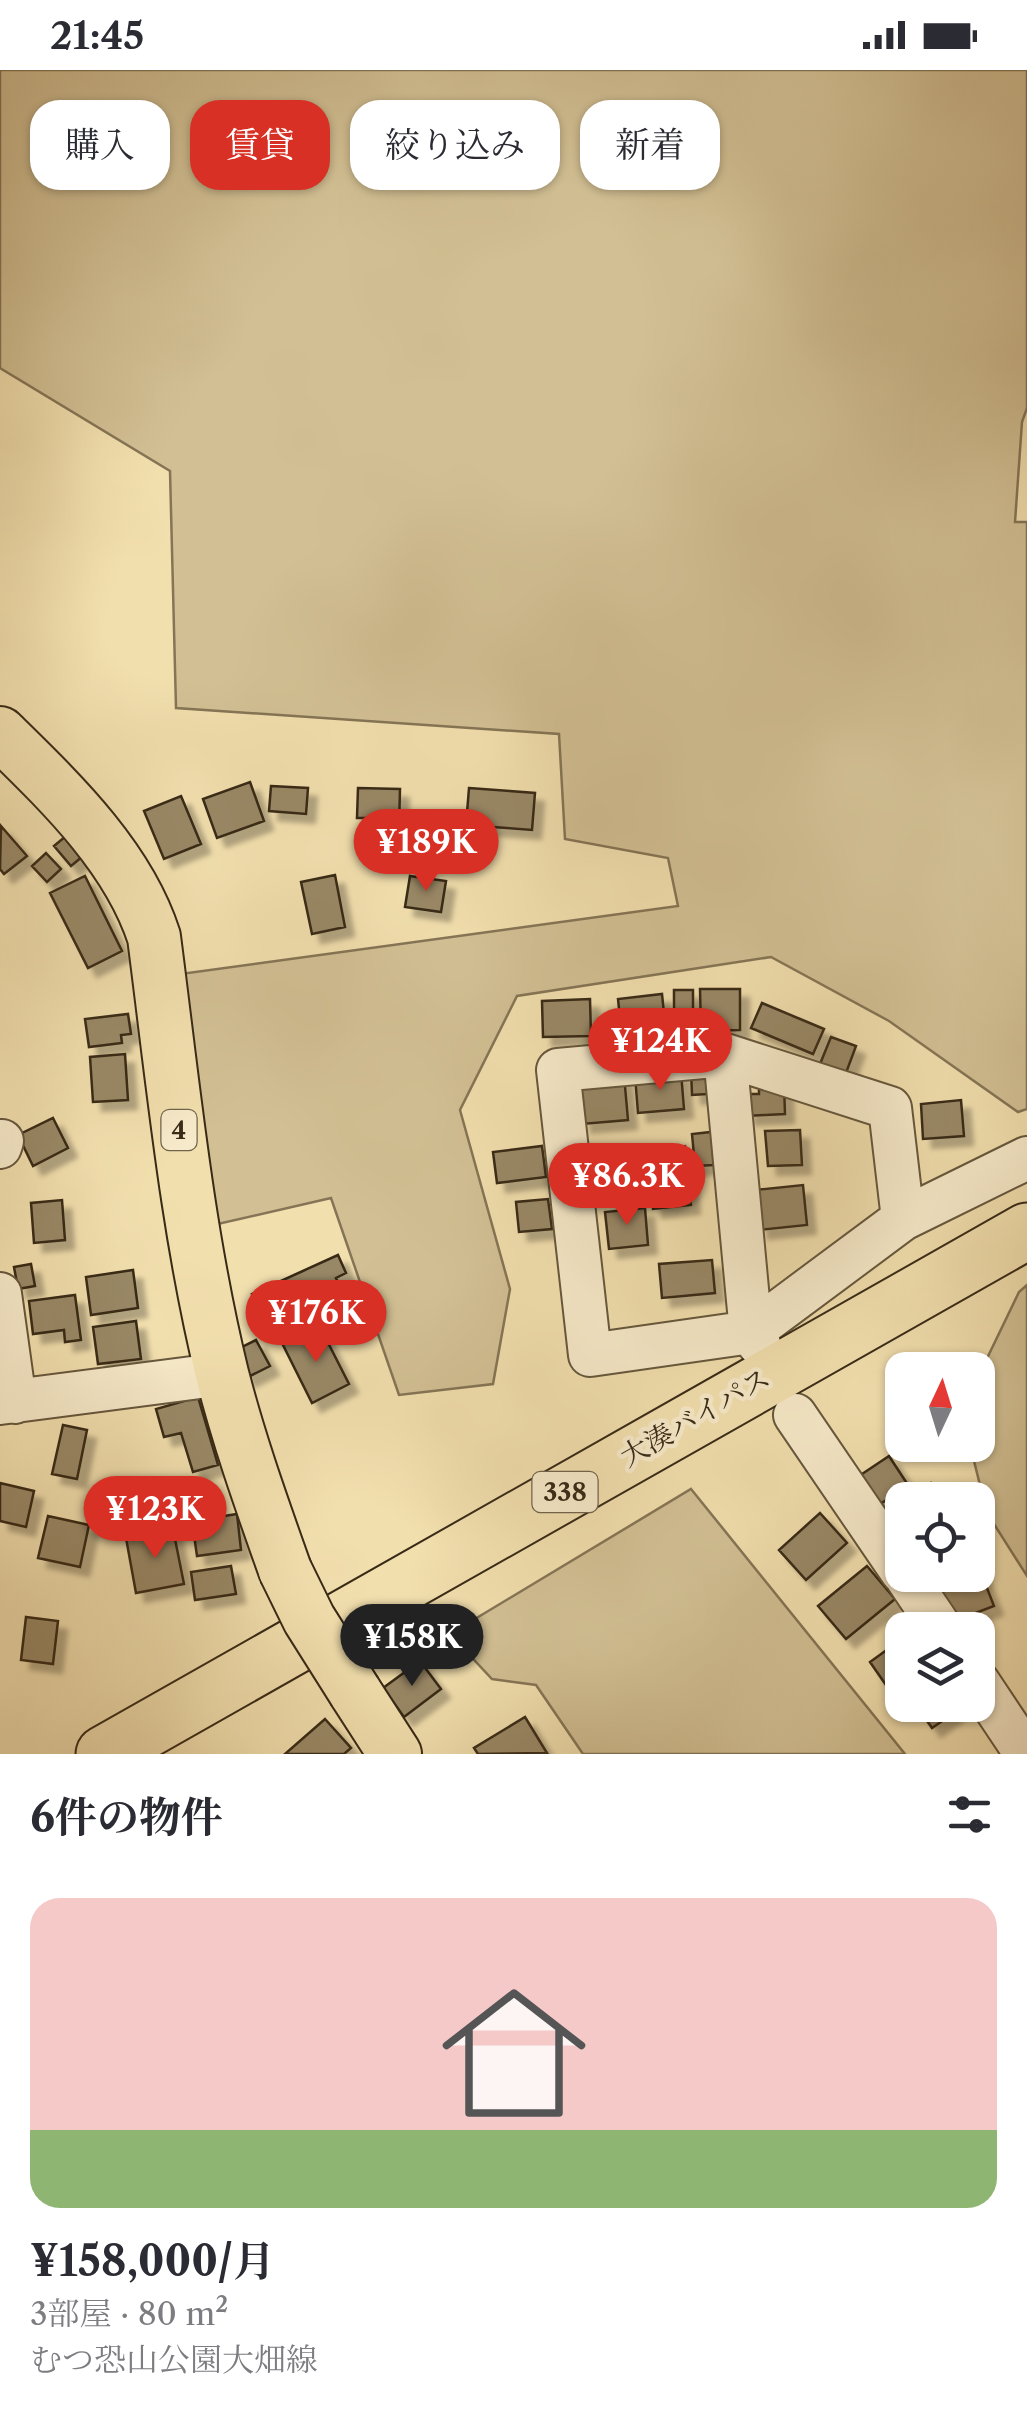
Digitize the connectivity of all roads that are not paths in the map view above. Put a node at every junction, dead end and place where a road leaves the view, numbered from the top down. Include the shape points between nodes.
1 (0, 732) edge
2 (725, 1055) junction
3 (1027, 1158) edge
4 (904, 1219) junction
5 (1027, 1231) edge
6 (0, 1294) edge
7 (755, 1338) junction
8 (222, 1374) junction
9 (8, 1403) edge
10 (796, 1415) dead end
11 (885, 1545) edge
12 (995, 1708) edge
13 (387, 1750) edge
14 (104, 1754) edge
15 (1026, 1754) edge

1 - 8 main road, 4 via 66,800 144,906 154,937 192,1226
2 - 4 street via 890,1108
2 - 7 street
2 - 7 street via 558,1070 590,1355
3 - 4 street
4 - 7 street
5 - 14 highway, 大湊バイパス / 338
6 - 9 street
8 - 9 street
8 - 13 main road, 4, bridge via 285,1570
10 - 11 street
12 - 15 street

